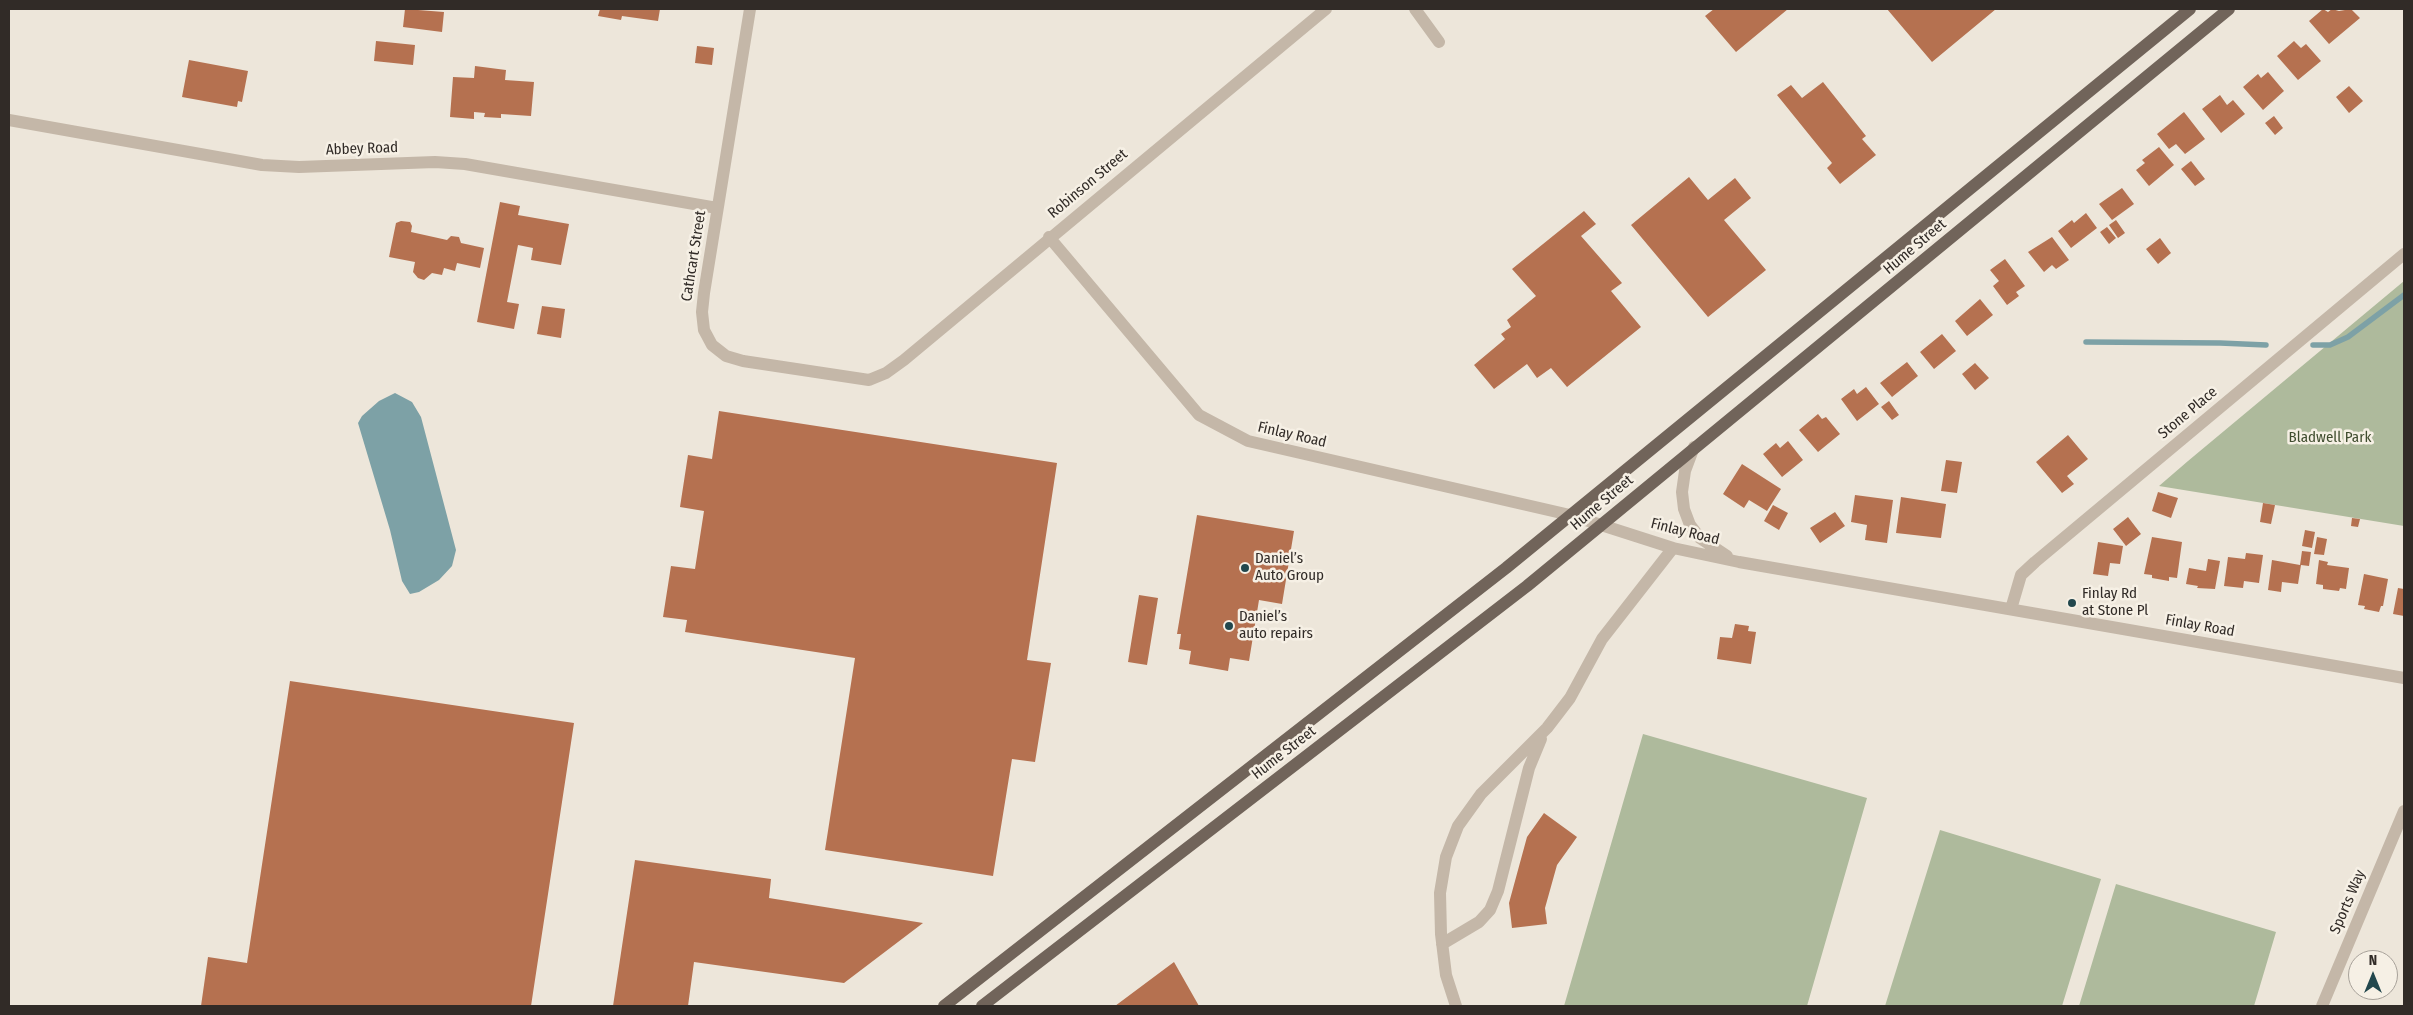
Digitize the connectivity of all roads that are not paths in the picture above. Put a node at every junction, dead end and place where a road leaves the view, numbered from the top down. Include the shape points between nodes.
1 (750, 9) edge
2 (1326, 9) edge
3 (1415, 9) edge
4 (2190, 9) edge
5 (2229, 9) edge
6 (1439, 42) dead end
7 (9, 120) edge
8 (717, 208) junction
9 (1049, 237) junction
10 (2404, 254) edge
11 (869, 380) joint
12 (1694, 447) junction
13 (1570, 515) junction
14 (1601, 526) junction
15 (1673, 548) junction
16 (1739, 562) junction
17 (2011, 609) junction
18 (2404, 678) edge
19 (1544, 732) junction
20 (2404, 811) edge
21 (1442, 944) junction
22 (944, 1006) edge
23 (982, 1006) edge
24 (1456, 1006) edge
25 (2322, 1006) edge

1 - 8 street, Cathcart Street
2 - 9 street, Robinson Street
3 - 6 street
4 - 13 main road, Hume Street
5 - 12 main road, Hume Street via 1835,335
7 - 8 street, Abbey Road via 262,164 299,167 435,162 465,164
8 - 11 street, Cathcart Street via 702,312 704,330 712,345 726,356 743,361
9 - 11 street, Robinson Street via 904,360
9 - 13 street, Finlay Road via 1199,415 1248,441
10 - 17 street, Stone Place via 2035,562 2021,575
12 - 14 main road, Hume Street
12 - 16 street via 1684,471 1682,492 1690,525 1717,551
13 - 14 street, Finlay Road
13 - 22 main road, Hume Street
14 - 15 street, Finlay Road
14 - 23 main road, Hume Street
15 - 16 street, Finlay Road
15 - 19 street via 1602,639 1570,698
16 - 17 street, Finlay Road
17 - 18 street, Finlay Road
19 - 21 street via 1530,768 1498,891 1490,910 1479,922
19 - 21 street via 1481,794 1458,826 1446,857 1440,893
20 - 25 street, Sports Way
21 - 24 street via 1446,974

